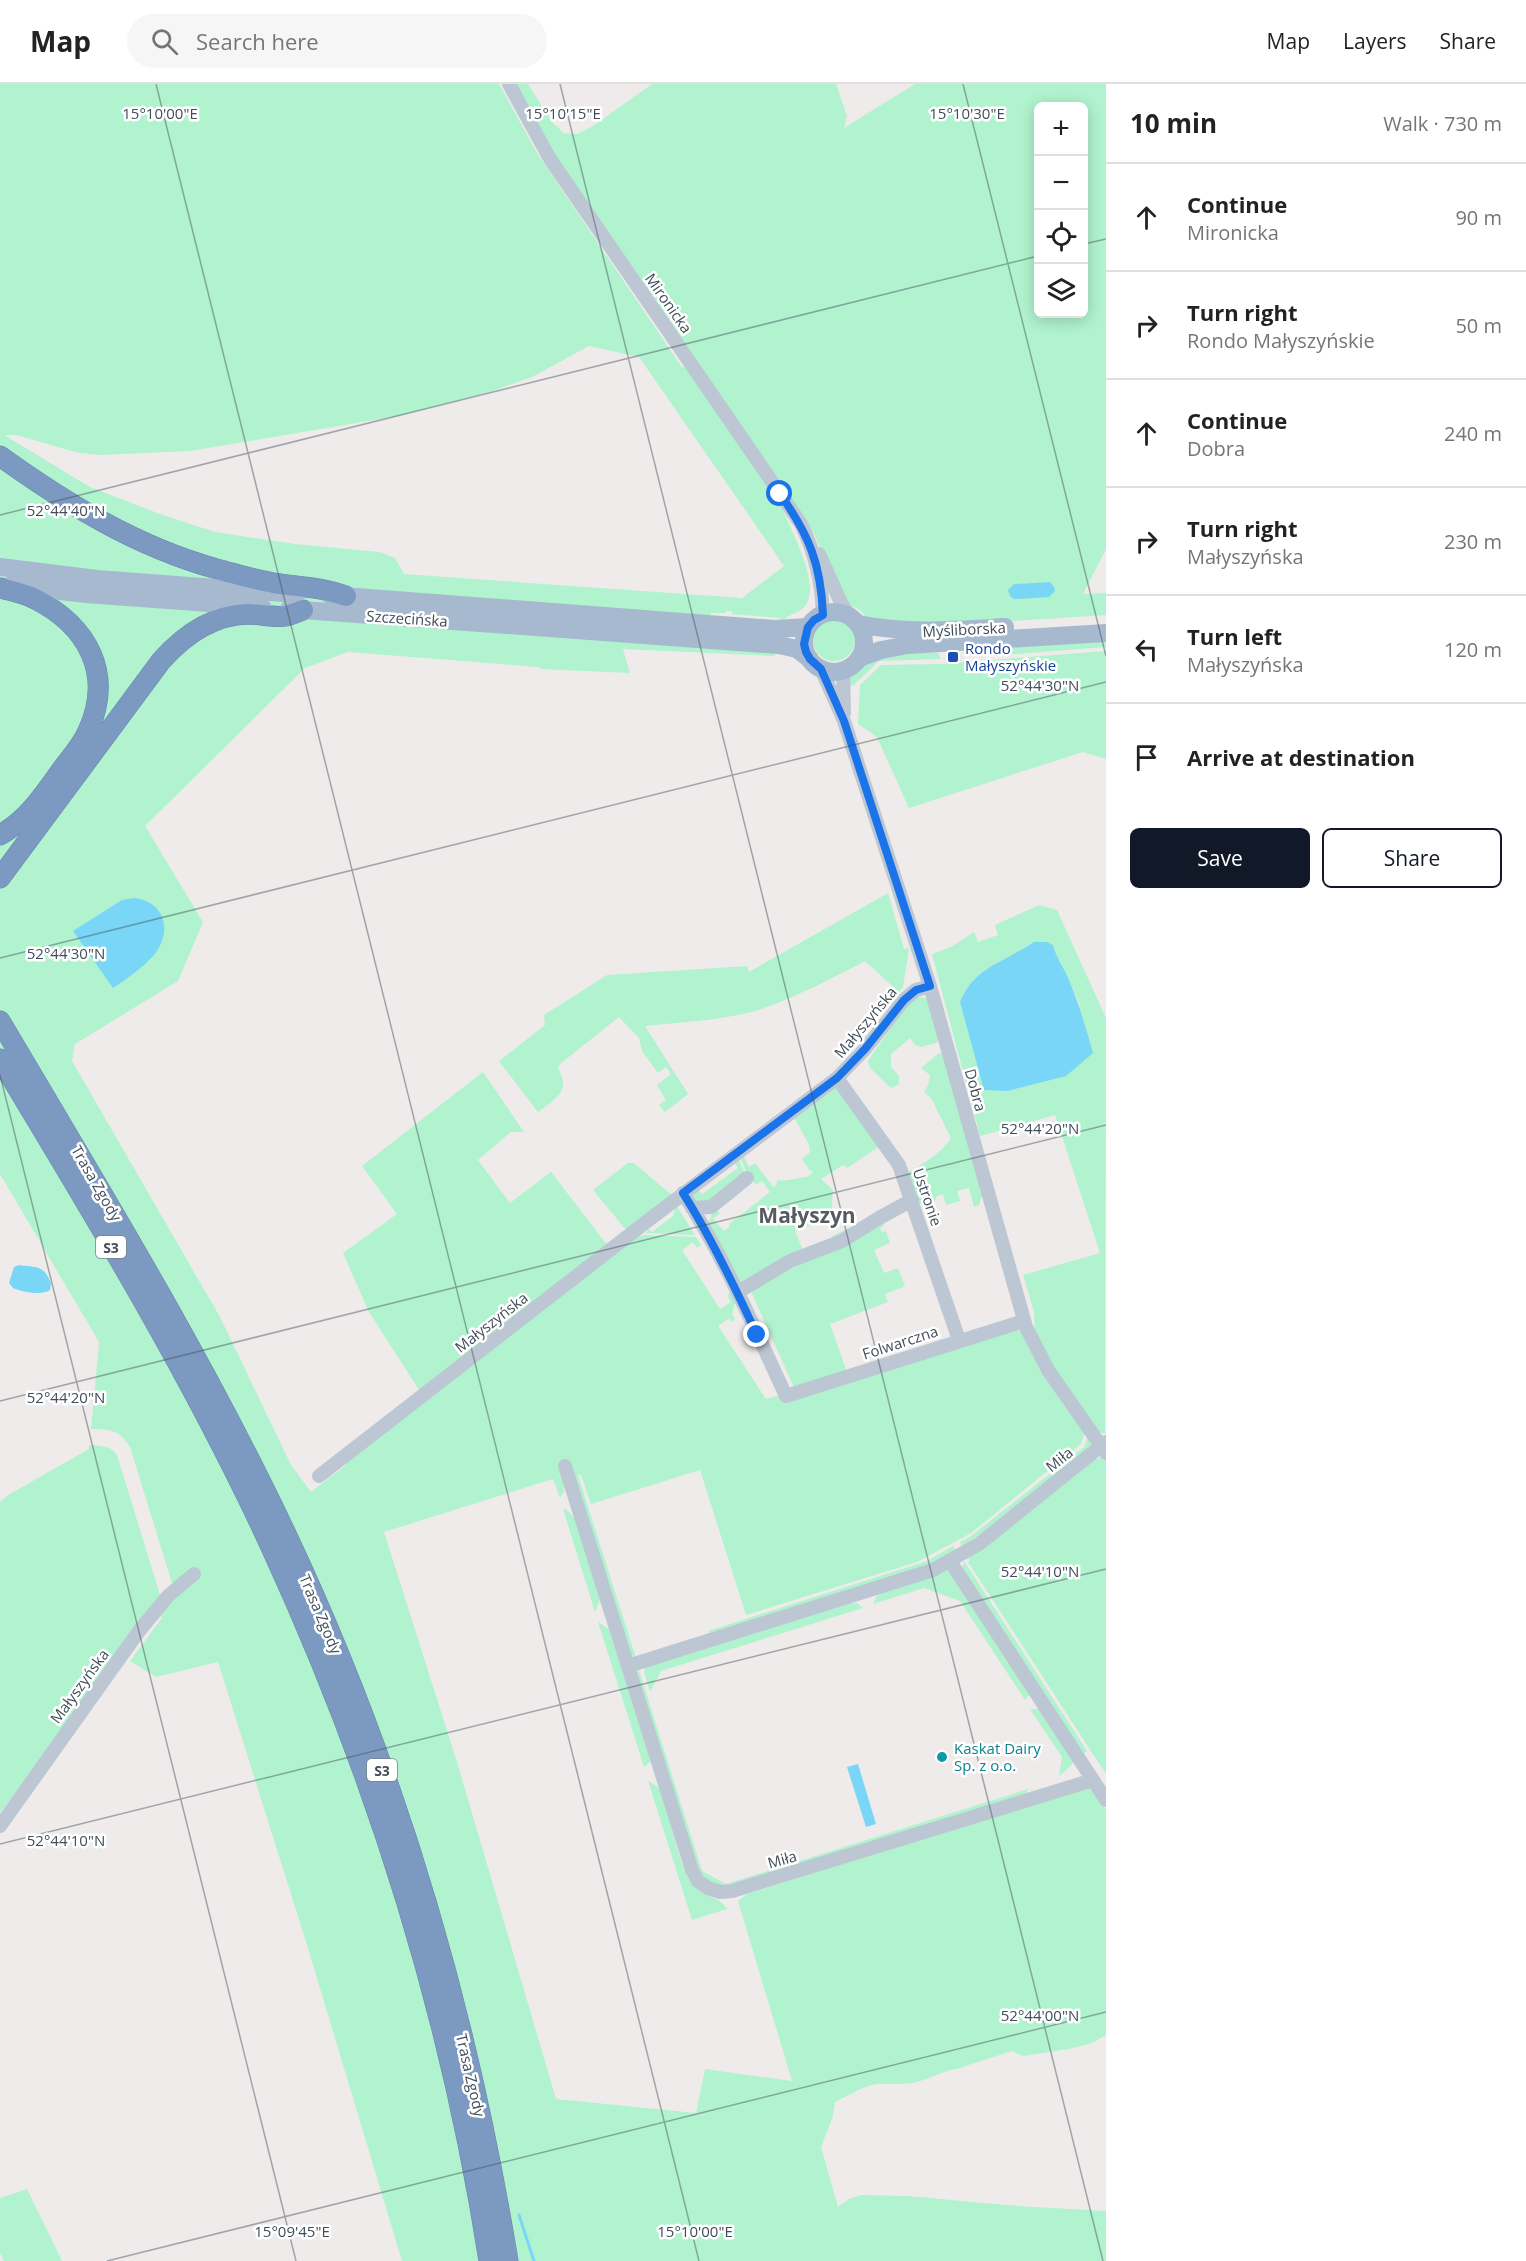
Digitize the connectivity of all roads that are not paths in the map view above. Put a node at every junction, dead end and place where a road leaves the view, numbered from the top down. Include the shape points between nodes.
1 (509, 84) edge
2 (0, 456) edge
3 (808, 538) junction
4 (0, 567) edge
5 (0, 583) edge
6 (0, 588) edge
7 (346, 596) junction
8 (303, 610) junction
9 (823, 615) junction
10 (854, 621) junction
11 (1106, 621) edge
12 (808, 627) junction
13 (1106, 633) edge
14 (859, 658) junction
15 (815, 664) junction
16 (843, 670) junction
17 (844, 721) junction
18 (0, 835) edge
19 (0, 878) edge
20 (930, 986) junction
21 (0, 1010) edge
22 (0, 1021) edge
23 (21, 1056) junction
24 (0, 1059) edge
25 (837, 1078) junction
26 (747, 1178) dead end
27 (683, 1193) junction
28 (912, 1200) junction
29 (692, 1208) junction
30 (738, 1292) junction
31 (1024, 1321) junction
32 (959, 1340) junction
33 (1104, 1447) edge
34 (565, 1466) dead end
35 (319, 1476) dead end
36 (951, 1561) junction
37 (194, 1574) dead end
38 (628, 1666) junction
39 (1093, 1780) junction
40 (1106, 1800) edge
41 (0, 1826) edge
42 (489, 2261) edge
43 (508, 2261) edge

1 - 3 street, Mironicka via 550,159
2 - 7 highway via 90,516 170,554 257,579 326,589
3 - 9 street, Mironicka via 821,588
3 - 10 street, Mironicka
4 - 7 main road, Szczecińska via 127,582
5 - 8 main road, Szczecińska via 86,594
6 - 18 highway via 34,598 81,634 96,664 99,694 87,734 42,797 23,819
7 - 12 main road, Szczecińska via 780,629
8 - 15 main road, Szczecińska via 779,645 797,649
8 - 19 highway via 286,616 228,617 209,623 180,641 154,669
9 - 10 main road via 842,613
9 - 12 main road
10 - 11 main road, Myśliborska via 885,630 921,632
10 - 14 main road via 864,641
12 - 15 main road via 804,644
13 - 14 main road, Myśliborska via 908,645
14 - 16 main road
15 - 16 main road via 832,672
15 - 17 street, Dobra
16 - 17 street, Dobra
17 - 20 street, Dobra
20 - 25 street, Małyszyńska via 916,990 904,1000
20 - 31 street, Dobra
21 - 23 highway
22 - 23 highway, Trasa Zgody / S3
23 - 43 highway, Trasa Zgody / S3 via 197,1358 287,1536 336,1647 393,1801 448,1980 479,2106
24 - 42 highway, Trasa Zgody / S3 via 179,1366 265,1534 343,1717 430,1984 471,2160
25 - 27 street, Małyszyńska
25 - 28 street, Ustronie via 899,1165
26 - 29 street via 711,1207
27 - 29 street
27 - 35 street, Małyszyńska
28 - 30 street via 842,1241 790,1261
28 - 32 street, Ustronie
29 - 30 street
30 - 32 street, Folwarczna via 786,1396
31 - 32 street, Folwarczna
31 - 33 street, Dobra via 1047,1370
33 - 36 street, Miła via 979,1544
34 - 38 street, Miła
36 - 38 street, Miła via 908,1579
36 - 39 street
37 - 41 street, Małyszyńska via 168,1596 139,1631
38 - 39 street, Miła via 692,1870 703,1885 714,1891 732,1891
39 - 40 street

